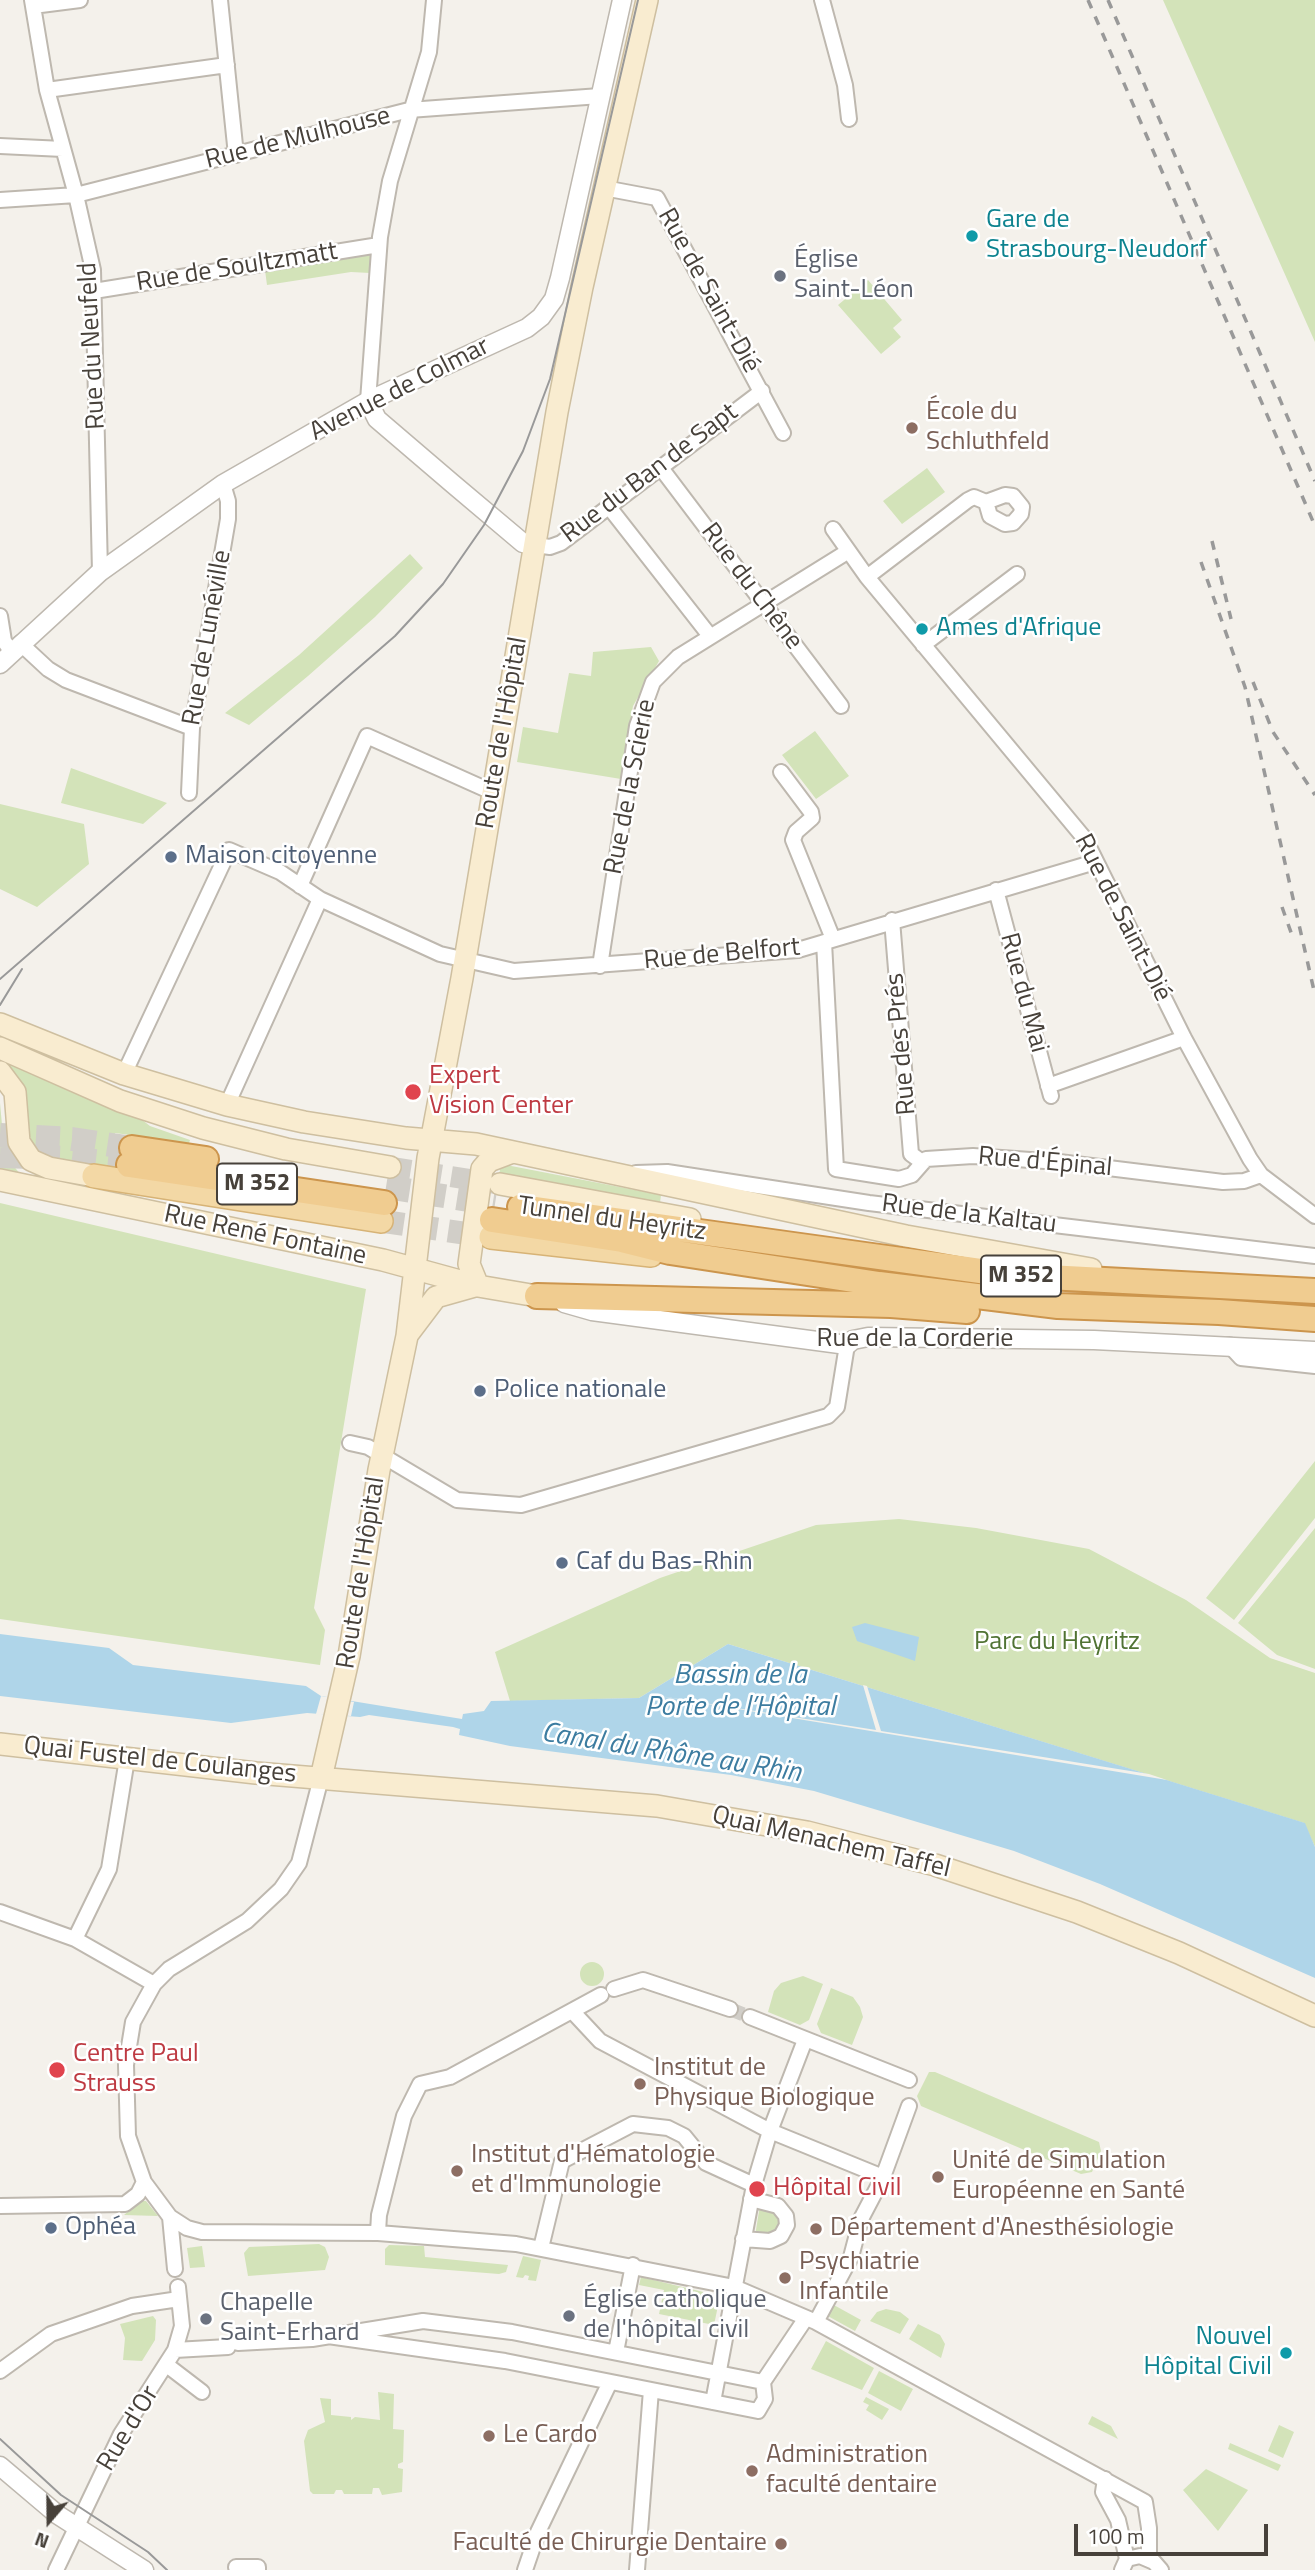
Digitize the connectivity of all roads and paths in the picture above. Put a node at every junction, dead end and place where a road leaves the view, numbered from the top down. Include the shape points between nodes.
1 (80, 0) edge
2 (220, 0) edge
3 (434, 0) edge
4 (622, 0) edge
5 (647, 0) edge
6 (822, 0) edge
7 (33, 3) edge
8 (227, 65) junction
9 (47, 90) junction
10 (600, 96) junction
11 (410, 110) junction
12 (849, 119) dead end
13 (0, 146) edge
14 (63, 149) junction
15 (236, 155) junction
16 (604, 188) junction
17 (76, 195) junction
18 (0, 200) edge
19 (379, 245) junction
20 (94, 291) junction
21 (762, 391) junction
22 (369, 401) junction
23 (783, 433) dead end
24 (661, 468) junction
25 (223, 484) junction
26 (986, 502) dead end
27 (609, 507) junction
28 (833, 529) dead end
29 (535, 545) junction
30 (848, 552) junction
31 (100, 572) junction
32 (1017, 573) dead end
33 (867, 577) junction
34 (765, 604) junction
35 (0, 616) edge
36 (710, 636) junction
37 (923, 645) junction
38 (10, 653) edge
39 (841, 706) dead end
40 (192, 728) junction
41 (781, 772) dead end
42 (492, 792) junction
43 (188, 793) dead end
44 (1095, 862) junction
45 (300, 886) junction
46 (996, 890) junction
47 (320, 899) junction
48 (892, 920) junction
49 (828, 941) junction
50 (464, 962) junction
51 (600, 966) junction
52 (0, 1024) edge
53 (1184, 1038) junction
54 (0, 1048) edge
55 (0, 1072) edge
56 (124, 1074) junction
57 (0, 1082) edge
58 (227, 1105) junction
59 (432, 1139) junction
60 (510, 1153) junction
61 (131, 1157) tunnel mouth
62 (922, 1162) junction
63 (1261, 1174) junction
64 (623, 1175) junction
65 (94, 1176) joint
66 (0, 1180) edge
67 (52, 1189) junction
68 (385, 1194) junction
69 (494, 1211) junction
70 (1315, 1216) edge
71 (1315, 1256) edge
72 (1091, 1269) junction
73 (413, 1270) junction
74 (1315, 1284) edge
75 (478, 1286) junction
76 (1315, 1291) edge
77 (537, 1296) junction
78 (1058, 1306) junction
79 (1315, 1319) edge
80 (407, 1336) junction
81 (847, 1345) junction
82 (1229, 1345) junction
83 (1315, 1351) edge
84 (1315, 1366) edge
85 (350, 1443) dead end
86 (381, 1457) junction
87 (0, 1744) edge
88 (127, 1759) junction
89 (321, 1778) junction
90 (0, 1912) edge
91 (75, 1939) junction
92 (154, 1984) junction
93 (730, 2009) tunnel mouth
94 (572, 2011) junction
95 (1315, 2016) edge
96 (750, 2017) tunnel mouth
97 (805, 2040) junction
98 (909, 2080) dead end
99 (909, 2106) dead end
100 (770, 2131) junction
101 (883, 2177) junction
102 (144, 2182) junction
103 (752, 2192) junction
104 (0, 2206) edge
105 (170, 2217) junction
106 (378, 2233) junction
107 (743, 2239) junction
108 (541, 2248) junction
109 (633, 2265) junction
110 (175, 2269) dead end
111 (734, 2287) junction
112 (811, 2320) junction
113 (181, 2330) junction
114 (328, 2336) junction
115 (175, 2350) junction
116 (204, 2350) junction
117 (616, 2352) junction
118 (168, 2366) junction
119 (0, 2371) edge
120 (718, 2373) junction
121 (610, 2382) junction
122 (762, 2382) junction
123 (651, 2390) junction
124 (202, 2392) dead end
125 (713, 2402) junction
126 (0, 2466) edge
127 (1105, 2479) junction
128 (77, 2527) junction
129 (1149, 2559) junction
130 (1124, 2565) edge
131 (236, 2567) dead end
132 (56, 2570) edge
133 (144, 2570) edge
134 (258, 2570) edge
135 (525, 2570) edge
136 (637, 2570) edge
137 (1161, 2570) edge

1 - 7 street
2 - 8 street
3 - 11 street via 429,52
4 - 10 street, Avenue de Colmar
5 - 16 main road
6 - 12 street via 845,85
7 - 9 street, Rue du Neufeld
8 - 9 street
8 - 15 street
9 - 14 street, Rue du Neufeld
10 - 11 street, Rue de Mulhouse
10 - 22 street, Avenue de Colmar via 560,278 549,308 527,328
11 - 15 street, Rue de Mulhouse
11 - 19 street via 390,181
13 - 14 street
14 - 17 street, Rue du Neufeld
15 - 17 street, Rue de Mulhouse
16 - 21 street, Rue de Saint-Dié via 657,198
16 - 29 main road, Route de l'Hôpital
17 - 18 street, Rue de Mulhouse
17 - 20 street, Rue du Neufeld
19 - 20 street, Rue de Soultzmatt
19 - 22 street
20 - 31 street, Rue du Neufeld
21 - 23 street, Rue de Saint-Dié
21 - 24 street, Rue du Ban de Sapt
22 - 25 street, Avenue de Colmar
22 - 29 street via 377,419 523,543
24 - 27 street, Rue du Ban de Sapt
24 - 34 street, Rue du Chêne
25 - 31 street, Avenue de Colmar
25 - 40 street, Rue de Lunéville via 228,519
26 - 33 street via 968,500
27 - 29 street, Rue du Ban de Sapt via 561,543
27 - 36 street
28 - 30 street, Rue de Saint-Dié
29 - 42 main road, Route de l'Hôpital
30 - 33 street, Rue de Saint-Dié
30 - 34 street, Rue de la Scierie
31 - 38 street, Avenue de Colmar
32 - 37 street
33 - 37 street, Rue de Saint-Dié
34 - 36 street, Rue de la Scierie
34 - 39 street, Rue du Chêne
35 - 38 street
36 - 51 street, Rue de la Scierie via 667,666 643,703
37 - 44 street, Rue de Saint-Dié via 1085,839
38 - 40 street
40 - 43 street, Rue de Lunéville
41 - 49 street via 811,812 812,818 793,840
42 - 45 street via 367,736
42 - 50 main road, Route de l'Hôpital
44 - 46 street, Rue de Belfort
44 - 53 street, Rue de Saint-Dié
45 - 47 street, Rue de Belfort
45 - 56 street, Rue de Belfort via 229,850
46 - 48 street, Rue de Belfort
46 - 53 street, Rue du Mai via 1049,1091
47 - 50 street, Rue de Belfort
47 - 58 street
48 - 49 street, Rue de Belfort
48 - 62 street, Rue des Prés via 911,1154
49 - 51 street, Rue de Belfort via 782,951
49 - 62 street, Rue d'Épinal via 836,1169 900,1179 912,1175
50 - 51 street, Rue de Belfort via 514,971
50 - 59 main road, Route de l'Hôpital
52 - 56 main road
53 - 63 street, Rue de Saint-Dié
54 - 68 main road via 120,1101 286,1149
55 - 65 main road via 13,1084 19,1142 31,1160 48,1168
56 - 58 main road
57 - 67 main road via 6,1145 26,1174
58 - 59 main road via 304,1122
59 - 60 main road
59 - 73 main road, Route de l'Hôpital
60 - 64 main road
60 - 75 main road via 489,1161 482,1170 469,1264
61 - 68 highway, M 352
62 - 63 street, Rue d'Épinal via 973,1156 1223,1182
63 - 70 street, Rue de Saint-Dié
64 - 71 street, Rue de la Kaltau via 667,1172 869,1203
64 - 72 main road via 906,1236
65 - 68 main road
66 - 67 main road, Rue René Fontaine
67 - 73 main road, Rue René Fontaine
69 - 72 main road via 662,1214 987,1263
69 - 76 highway, Tunnel du Heyritz / M 352 via 1009,1275
69 - 78 highway, Tunnel du Heyritz / M 352 via 670,1252
72 - 74 main road
73 - 75 main road, Rue René Fontaine
73 - 80 main road, Route de l'Hôpital
75 - 77 main road, Rue de la Corderie
75 - 80 main road via 436,1297
77 - 78 highway via 891,1305 993,1313
77 - 81 street, Rue de la Corderie via 592,1311
78 - 79 highway, M 352
80 - 86 main road, Route de l'Hôpital
81 - 82 street, Rue de la Corderie via 868,1337
81 - 86 street via 837,1407 828,1416 521,1505 457,1500
82 - 83 street, Rue de la Corderie
82 - 84 street via 1247,1360
85 - 86 street, Route de l'Hôpital via 368,1447
86 - 89 main road, Route de l'Hôpital via 342,1689
87 - 88 main road, Quai Fustel de Coulanges
88 - 89 main road, Quai Fustel de Coulanges
88 - 91 street via 111,1861
89 - 92 street via 299,1863 281,1889 247,1921 169,1969
89 - 95 main road, Quai Menachem Taffel via 657,1806 807,1832 935,1865 1077,1912
90 - 91 street
91 - 92 street
92 - 102 street via 133,2022 126,2065 128,2136
93 - 94 street via 643,1980
94 - 100 street via 600,2041
94 - 106 street via 450,2077 420,2084 404,2116
96 - 97 street
97 - 98 street
97 - 100 street
99 - 101 street
100 - 101 street
100 - 103 street
101 - 112 street via 861,2219 852,2257
102 - 104 street via 125,2204
102 - 105 street
103 - 107 street
103 - 107 street via 778,2206 787,2225 781,2236 770,2241
103 - 108 street via 706,2163 684,2136 668,2128 633,2124 562,2161
105 - 106 street via 202,2232
105 - 110 street
106 - 108 street
107 - 111 street
108 - 109 street
109 - 111 street
109 - 117 street
111 - 112 street
111 - 120 street
112 - 122 street
112 - 127 street
113 - 115 street, Rue d'Or
113 - 116 street
113 - 119 street via 178,2293 51,2334
114 - 116 street
114 - 117 street via 423,2321
114 - 121 street via 505,2361
115 - 116 street
115 - 118 street, Rue d'Or
117 - 120 street
118 - 124 street
118 - 128 street, Rue d'Or via 121,2434
120 - 122 street
120 - 125 street
121 - 123 street
121 - 135 street via 538,2532
122 - 125 street via 765,2399 758,2411
123 - 125 street
123 - 136 street
126 - 128 street via 34,2498
127 - 129 street via 1145,2502
127 - 130 street via 1103,2492 1118,2521
128 - 132 street, Rue d'Or
128 - 133 street
129 - 130 street via 1140,2556
129 - 137 street
131 - 134 street

